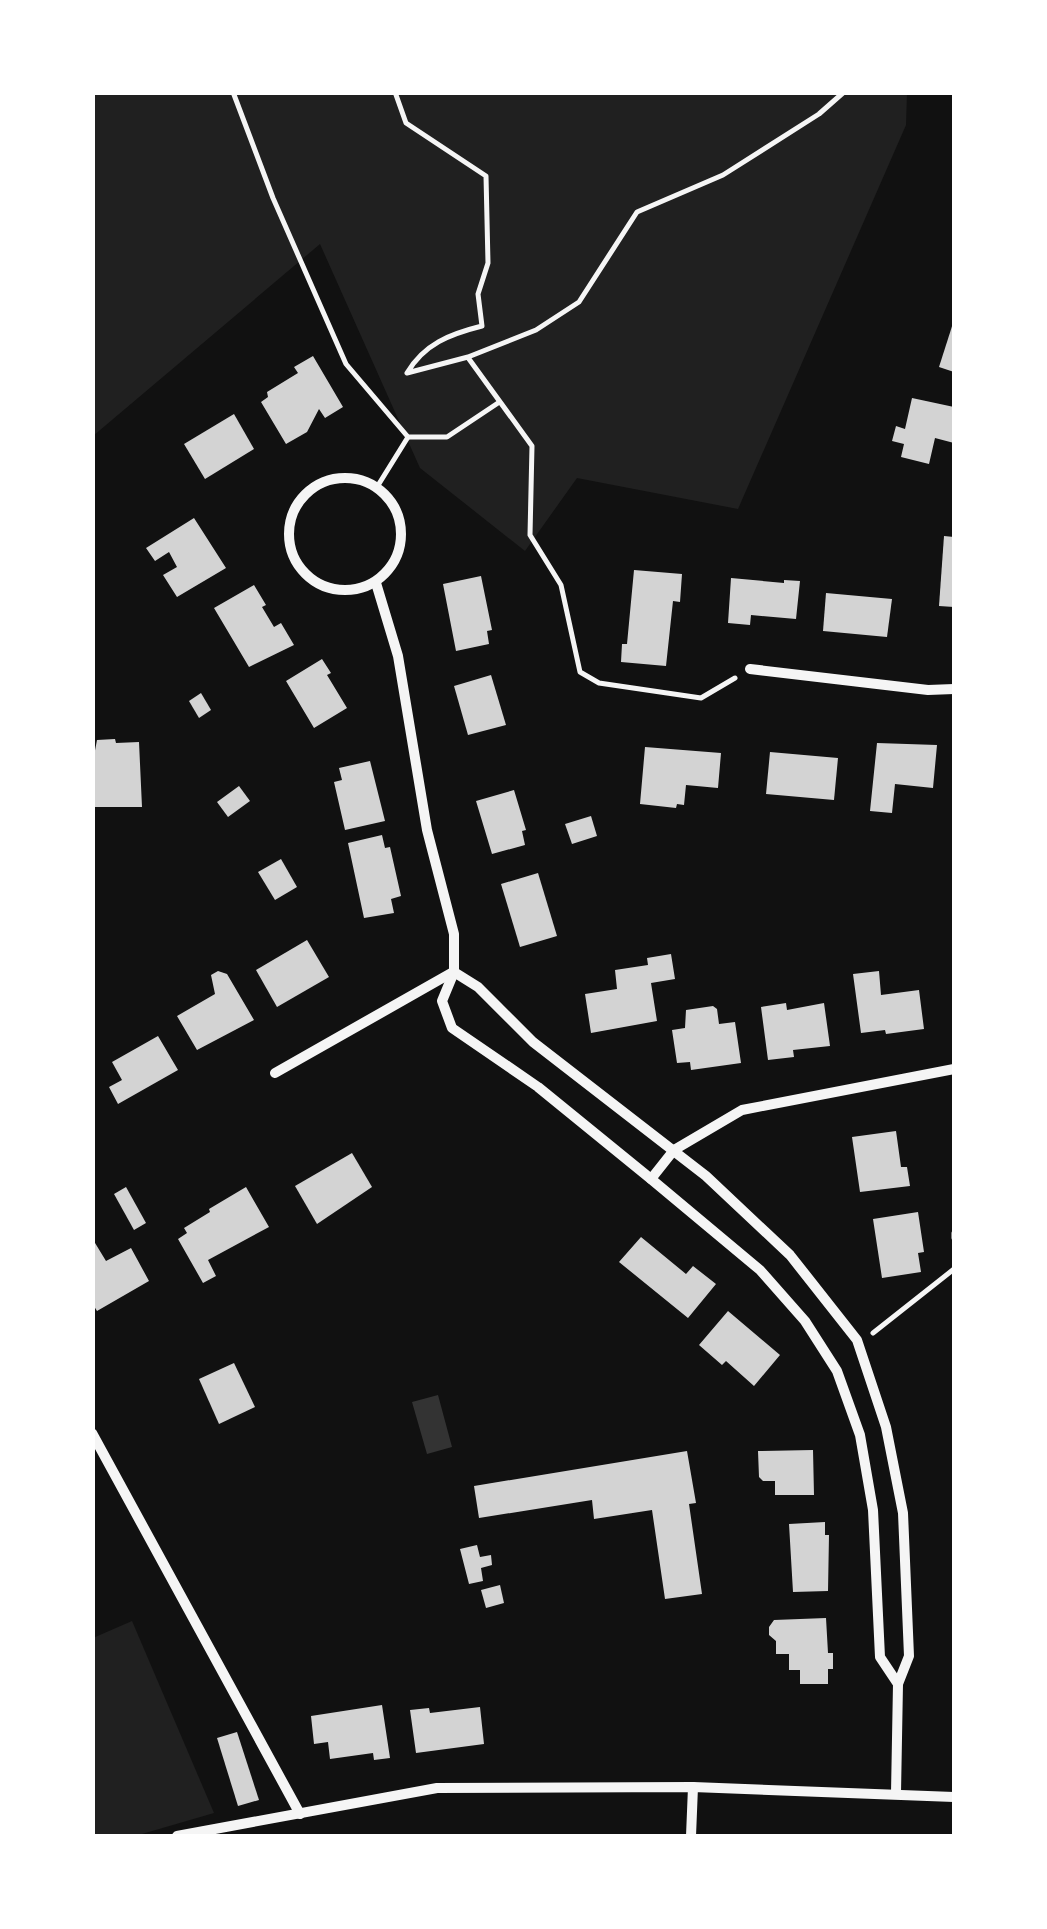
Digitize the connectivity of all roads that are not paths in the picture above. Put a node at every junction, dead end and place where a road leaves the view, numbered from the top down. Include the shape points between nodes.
1 (376, 582) junction
2 (750, 669) road end
3 (954, 689) edge
4 (454, 972) junction
5 (954, 1069) edge
6 (275, 1073) dead end
7 (674, 1150) junction
8 (651, 1180) junction
9 (92, 1433) edge
10 (898, 1684) junction
11 (692, 1788) junction
12 (896, 1793) junction
13 (954, 1797) edge
14 (300, 1814) junction
15 (177, 1836) edge
16 (691, 1836) edge

1 - 1 street via 340,591 306,576 289,543 289,524 307,492 323,482 360,479 390,500 399,516 399,554
1 - 4 street via 398,656 427,830 454,934
2 - 3 street
4 - 6 street
4 - 7 street
4 - 8 street via 442,1002 452,1028 538,1087
5 - 7 street via 742,1110
7 - 8 street
7 - 10 street via 790,1255 857,1340 886,1427 903,1512 909,1656
8 - 10 street via 760,1270 805,1320 837,1371 860,1434 873,1510 880,1657
9 - 14 street
10 - 12 street
11 - 12 street
11 - 14 street via 437,1788
11 - 16 street
12 - 13 street
14 - 15 street

